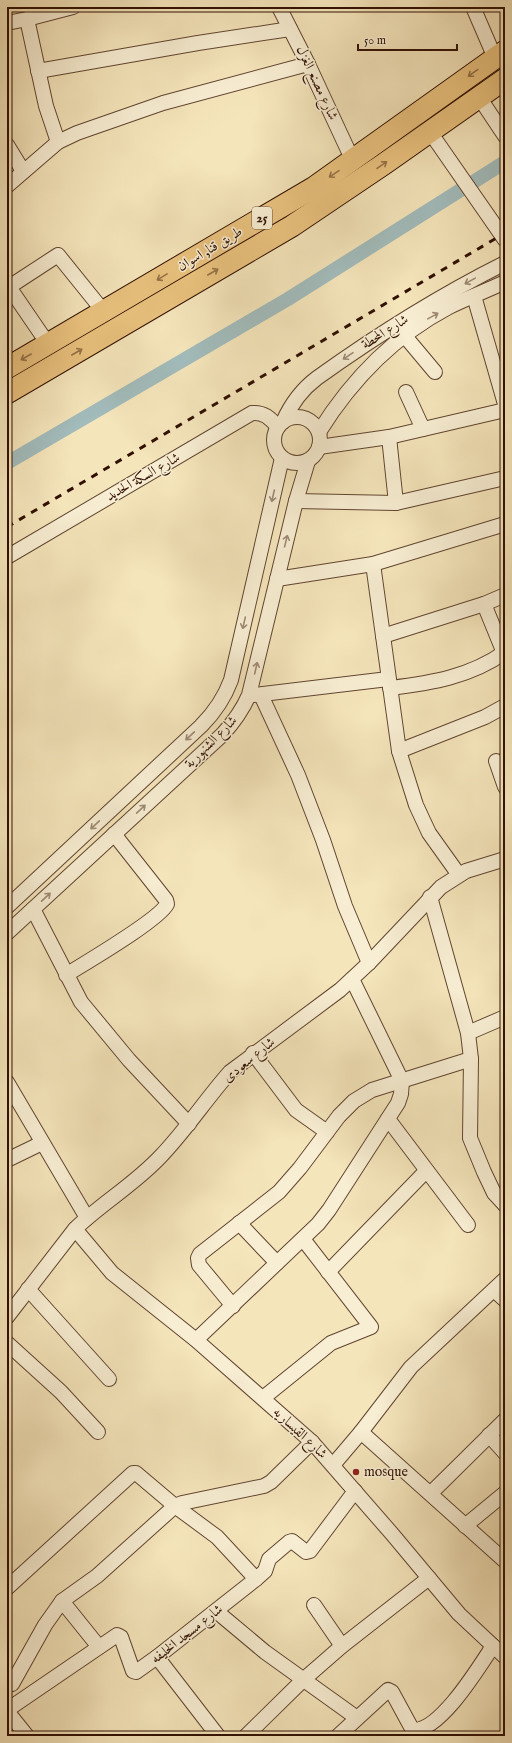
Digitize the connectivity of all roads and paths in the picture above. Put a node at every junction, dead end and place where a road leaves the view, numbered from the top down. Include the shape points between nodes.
1 (73, 7) edge
2 (279, 7) edge
3 (474, 7) edge
4 (36, 14) edge
5 (7, 23) edge
6 (290, 29) junction
7 (500, 55) edge
8 (308, 64) junction
9 (38, 71) junction
10 (505, 79) edge
11 (479, 97) junction
12 (430, 132) junction
13 (505, 136) edge
14 (58, 142) junction
15 (7, 145) edge
16 (353, 161) junction
17 (23, 171) junction
18 (7, 186) edge
19 (505, 240) edge
20 (505, 263) edge
21 (505, 282) edge
22 (8, 286) edge
23 (474, 296) junction
24 (104, 312) junction
25 (404, 335) junction
26 (48, 344) junction
27 (7, 368) edge
28 (434, 372) dead end
29 (406, 392) dead end
30 (7, 393) edge
31 (505, 404) edge
32 (505, 410) edge
33 (280, 425) junction
34 (424, 430) junction
35 (318, 432) junction
36 (388, 437) junction
37 (319, 447) junction
38 (282, 458) junction
39 (308, 461) junction
40 (505, 478) edge
41 (296, 501) junction
42 (396, 503) junction
43 (505, 524) edge
44 (7, 557) edge
45 (372, 564) junction
46 (277, 579) junction
47 (505, 595) edge
48 (484, 604) junction
49 (383, 636) junction
50 (505, 652) edge
51 (389, 683) junction
52 (255, 695) junction
53 (505, 706) edge
54 (399, 750) junction
55 (496, 761) dead end
56 (505, 787) edge
57 (114, 834) junction
58 (505, 859) edge
59 (459, 875) junction
60 (430, 898) junction
61 (7, 907) edge
62 (33, 909) junction
63 (7, 933) edge
64 (369, 963) junction
65 (66, 975) junction
66 (352, 979) junction
67 (505, 1017) edge
68 (468, 1033) junction
69 (254, 1054) junction
70 (471, 1059) junction
71 (402, 1081) junction
72 (9, 1090) edge
73 (388, 1119) junction
74 (189, 1124) junction
75 (327, 1132) junction
76 (42, 1143) junction
77 (7, 1160) edge
78 (426, 1171) junction
79 (505, 1205) edge
80 (87, 1218) junction
81 (239, 1223) junction
82 (468, 1225) dead end
83 (75, 1229) junction
84 (303, 1239) junction
85 (277, 1263) junction
86 (328, 1272) junction
87 (505, 1279) edge
88 (28, 1289) junction
89 (494, 1290) junction
90 (505, 1300) edge
91 (233, 1306) junction
92 (7, 1317) edge
93 (196, 1340) junction
94 (7, 1343) edge
95 (109, 1379) dead end
96 (262, 1398) junction
97 (505, 1420) edge
98 (98, 1432) dead end
99 (361, 1432) junction
100 (489, 1435) junction
101 (312, 1442) junction
102 (505, 1453) edge
103 (333, 1465) junction
104 (356, 1491) junction
105 (505, 1493) edge
106 (431, 1494) junction
107 (175, 1506) junction
108 (465, 1526) junction
109 (505, 1561) edge
110 (429, 1578) junction
111 (256, 1579) junction
112 (7, 1588) edge
113 (62, 1602) junction
114 (314, 1605) dead end
115 (216, 1611) junction
116 (342, 1646) junction
117 (493, 1646) junction
118 (99, 1647) junction
119 (157, 1657) junction
120 (505, 1657) edge
121 (10, 1680) edge
122 (303, 1680) junction
123 (23, 1699) junction
124 (7, 1711) edge
125 (357, 1718) junction
126 (27, 1736) edge
127 (218, 1736) edge
128 (246, 1736) edge
129 (338, 1736) edge

1 - 4 street
2 - 6 street, شارع مصنع الغزل
3 - 7 street
4 - 5 street
4 - 9 street
6 - 8 street, شارع مصنع الغزل
6 - 9 street
7 -> 16 highway, طريق قنا, اسوان / 25
8 - 14 street via 163,102
8 - 16 street, شارع مصنع الغزل
9 - 14 street
10 - 11 highway, طريق قنا, اسوان / 25
11 - 12 highway, طريق قنا, اسوان / 25
11 - 13 street
12 - 19 street
30 -> 12 highway, طريق قنا, اسوان / 25 via 292,226
14 - 17 street
15 - 17 street
16 -> 24 highway, طريق قنا, اسوان / 25 via 313,188
17 - 18 street
20 -> 33 street, شارع المحطة via 395,325 317,378 296,397
21 - 23 street, شارع المحطة
22 - 24 street via 58,255
22 - 26 street
25 -> 23 street, شارع المحطة
23 - 31 street
24 - 26 highway, طريق قنا, اسوان / 25
25 - 28 street
25 - 35 street, شارع المحطة via 356,379
26 -> 27 highway, طريق قنا, اسوان / 25
29 - 34 street
32 - 34 street
33 - 35 street via 296,417 303,418 315,425
33 - 38 street via 275,433 275,447
33 - 44 street, شارع السكة الحديد via 265,414 252,413
34 - 36 street
35 - 37 street
36 - 37 street
36 - 42 street
37 - 39 street
38 - 39 street via 297,464
38 -> 61 street, شارع الشنهورية via 231,680 224,698 206,721
39 - 41 street, شارع الشنهورية
40 - 42 street
41 - 42 street
46 -> 41 street, شارع الشنهورية
43 - 45 street
45 - 46 street
45 - 49 street
52 -> 46 street, شارع الشنهورية
47 - 48 street
48 - 49 street
48 - 50 street
49 - 51 street
50 - 51 street via 480,668 428,684
51 - 52 street
51 - 54 street
57 -> 52 street, شارع الشنهورية via 222,735
52 - 64 street via 298,775 345,906
53 - 54 street via 485,717
54 - 59 street via 422,819
55 - 56 street
62 -> 57 street, شارع الشنهورية
57 - 65 street via 167,904 163,910 137,929
58 - 59 street, شارع سعودى
59 - 60 street, شارع سعودى
60 - 64 street, شارع سعودى
60 - 68 street
62 - 63 street, شارع الشنهورية
62 - 65 street
64 - 66 street, شارع سعودى
65 - 74 street via 81,1002 98,1024
66 - 69 street, شارع سعودى via 314,1011
66 - 71 street
67 - 68 street
68 - 70 street
69 - 74 street, شارع سعودى via 230,1072
69 - 75 street via 296,1110
70 - 71 street
70 - 79 street via 470,1138 494,1193
71 - 73 street via 401,1094
71 - 75 street via 372,1090 354,1101
72 - 76 street
73 - 78 street
73 - 84 street via 329,1210
74 - 80 street, شارع سعودى via 141,1176
75 - 81 street via 279,1192
76 - 77 street
76 - 80 street
78 - 82 street
78 - 86 street
80 - 83 street, شارع سعودى
81 - 85 street
81 - 91 street via 203,1250 198,1258 199,1265
83 - 88 street, شارع سعودى
83 - 93 street, شارع القيساريه via 112,1273
84 - 85 street
84 - 86 street
85 - 91 street
86 - 96 street via 371,1326 331,1343
87 - 89 street
88 - 92 street, شارع سعودى
88 - 95 street
89 - 90 street
89 - 99 street via 412,1367
91 - 93 street
93 - 96 street, شارع القيساريه
94 - 98 street via 61,1392
96 - 101 street, شارع القيساريه
97 - 100 street
99 - 103 street
99 - 106 street
100 - 102 street
100 - 106 street
101 - 103 street, شارع القيساريه
101 - 107 street via 264,1486 182,1502
103 - 104 street, شارع القيساريه
104 - 110 street, شارع القيساريه
104 - 111 street, شارع مسجد الخليفه via 310,1551 306,1552 290,1541 269,1559 265,1571
105 - 108 street
106 - 108 street
107 - 111 street via 217,1537
107 - 112 street via 140,1475 133,1473
107 - 113 street via 97,1576
108 - 109 street
110 - 116 street
110 - 117 street, شارع القيساريه via 459,1614
111 - 115 street, شارع مسجد الخليفه
113 - 118 street
113 - 121 street
114 - 116 street
115 - 119 street, شارع مسجد الخليفه
115 - 122 street
116 - 122 street
117 - 120 street, شارع القيساريه
117 - 125 street via 449,1708 418,1730 411,1728 392,1692 388,1690
118 - 119 street, شارع مسجد الخليفه via 117,1635 120,1636 134,1672
118 - 123 street, شارع مسجد الخليفه
119 - 127 street
121 - 123 street
122 - 125 street
122 - 128 street
123 - 124 street, شارع مسجد الخليفه
124 - 126 street
125 - 129 street

